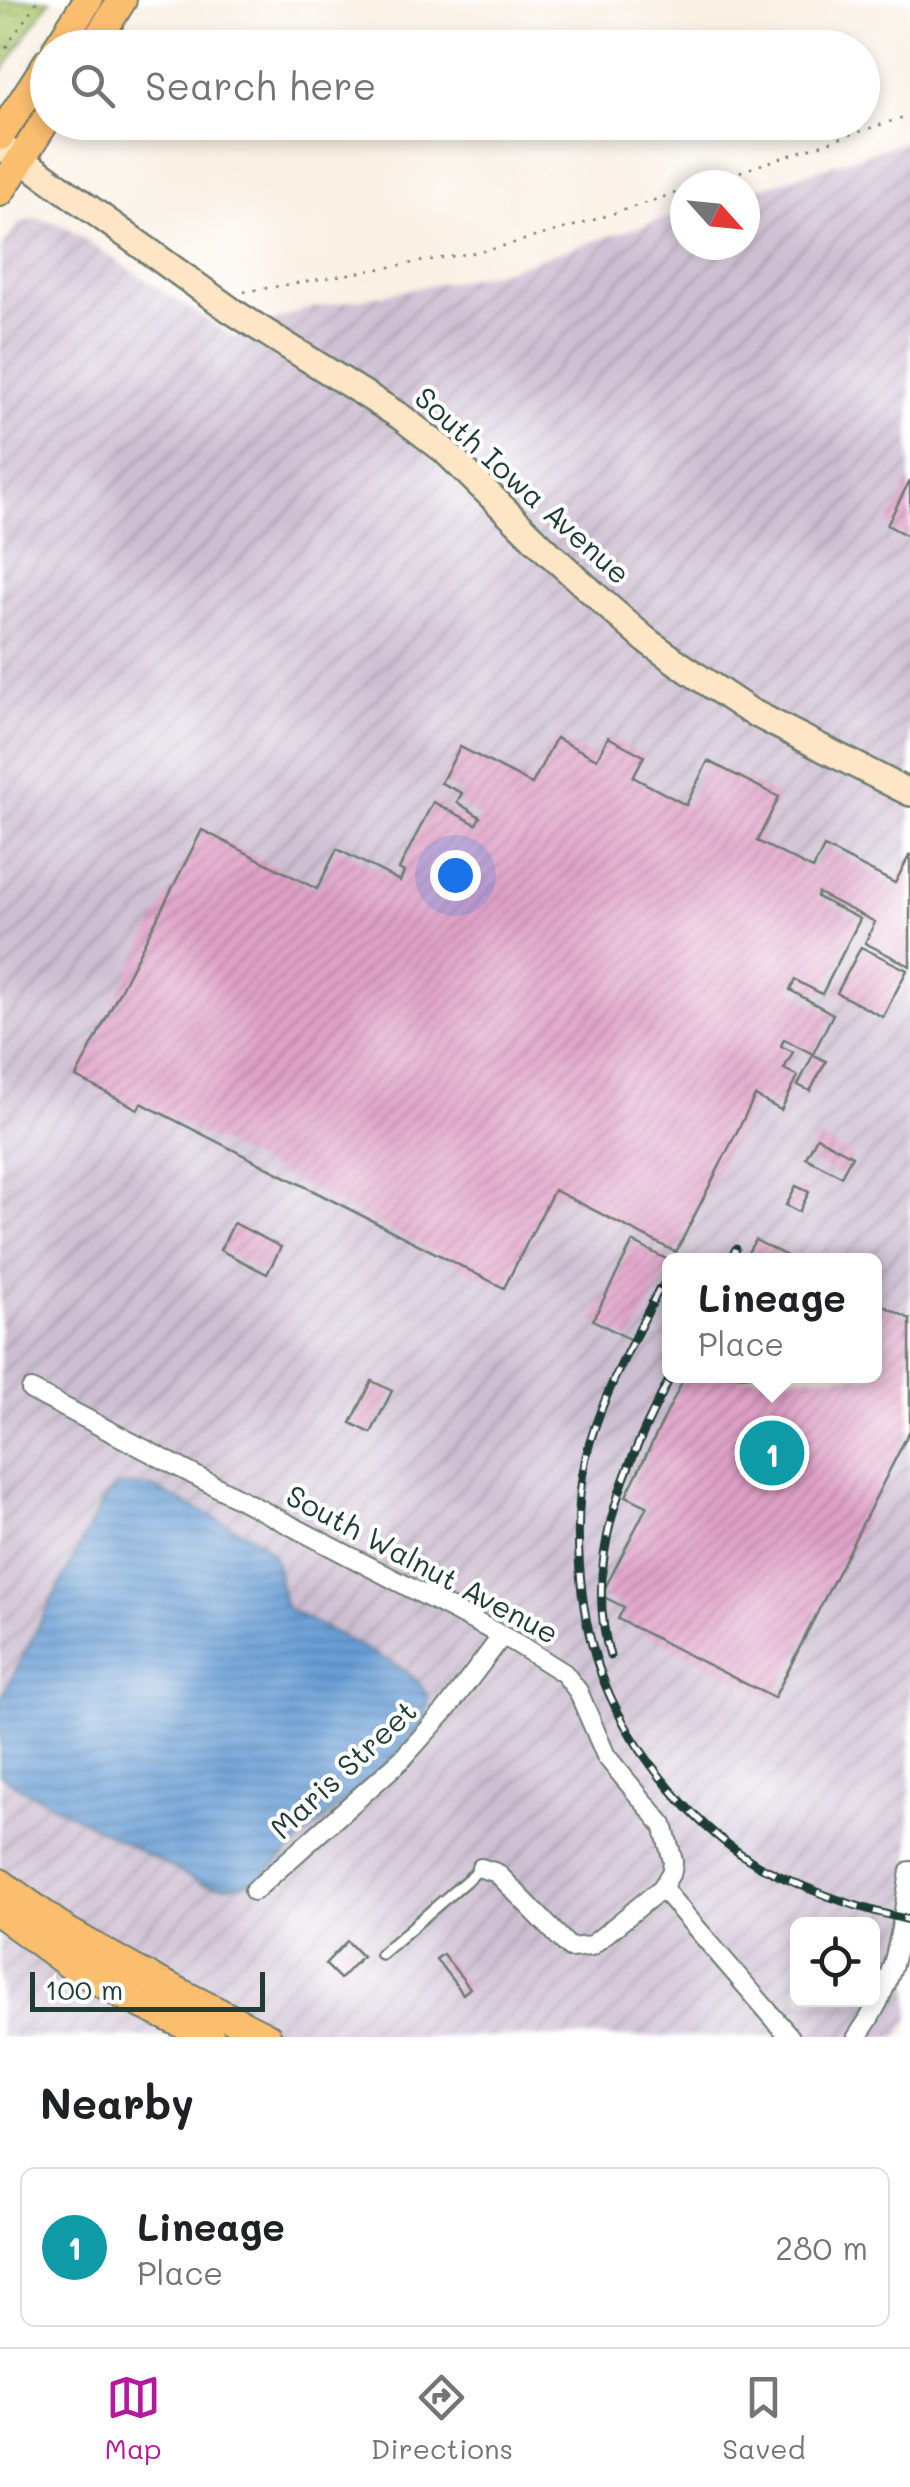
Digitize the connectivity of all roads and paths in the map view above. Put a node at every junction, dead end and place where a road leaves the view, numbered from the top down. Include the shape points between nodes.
1 (38, 0) edge
2 (88, 0) edge
3 (122, 0) edge
4 (69, 30) edge
5 (103, 30) edge
6 (0, 56) edge
7 (30, 90) edge
8 (910, 115) edge
9 (880, 125) edge
10 (30, 134) edge
11 (0, 136) edge
12 (835, 140) edge
13 (10, 152) edge
14 (745, 170) edge
15 (0, 192) edge
16 (670, 195) edge
17 (212, 297) junction
18 (910, 792) edge
19 (31, 1390) dead end
20 (502, 1636) junction
21 (481, 1868) joint
22 (910, 1871) edge
23 (0, 1882) edge
24 (662, 1888) junction
25 (254, 1891) dead end
26 (0, 1914) edge
27 (382, 1954) dead end
28 (210, 2037) edge
29 (268, 2037) edge
30 (790, 2037) edge
31 (856, 2037) edge

1 - 6 path
2 - 4 highway
3 - 5 highway
7 - 11 highway
8 - 9 path
10 - 13 highway
12 - 14 path
13 - 15 highway
13 - 17 main road, South Iowa Avenue
16 - 17 path via 489,250
17 - 18 main road, South Iowa Avenue via 416,428 605,604 688,670 748,710
19 - 20 street, South Walnut Avenue
20 - 24 street, South Walnut Avenue via 564,1673 578,1691 606,1756 663,1825 673,1861
20 - 25 street, Maris Street via 402,1759
21 - 24 street via 497,1873 570,1948 591,1946
21 - 27 lane
22 - 31 street via 894,1965
23 - 29 highway via 130,1968
24 - 30 street
26 - 28 highway via 127,1998

